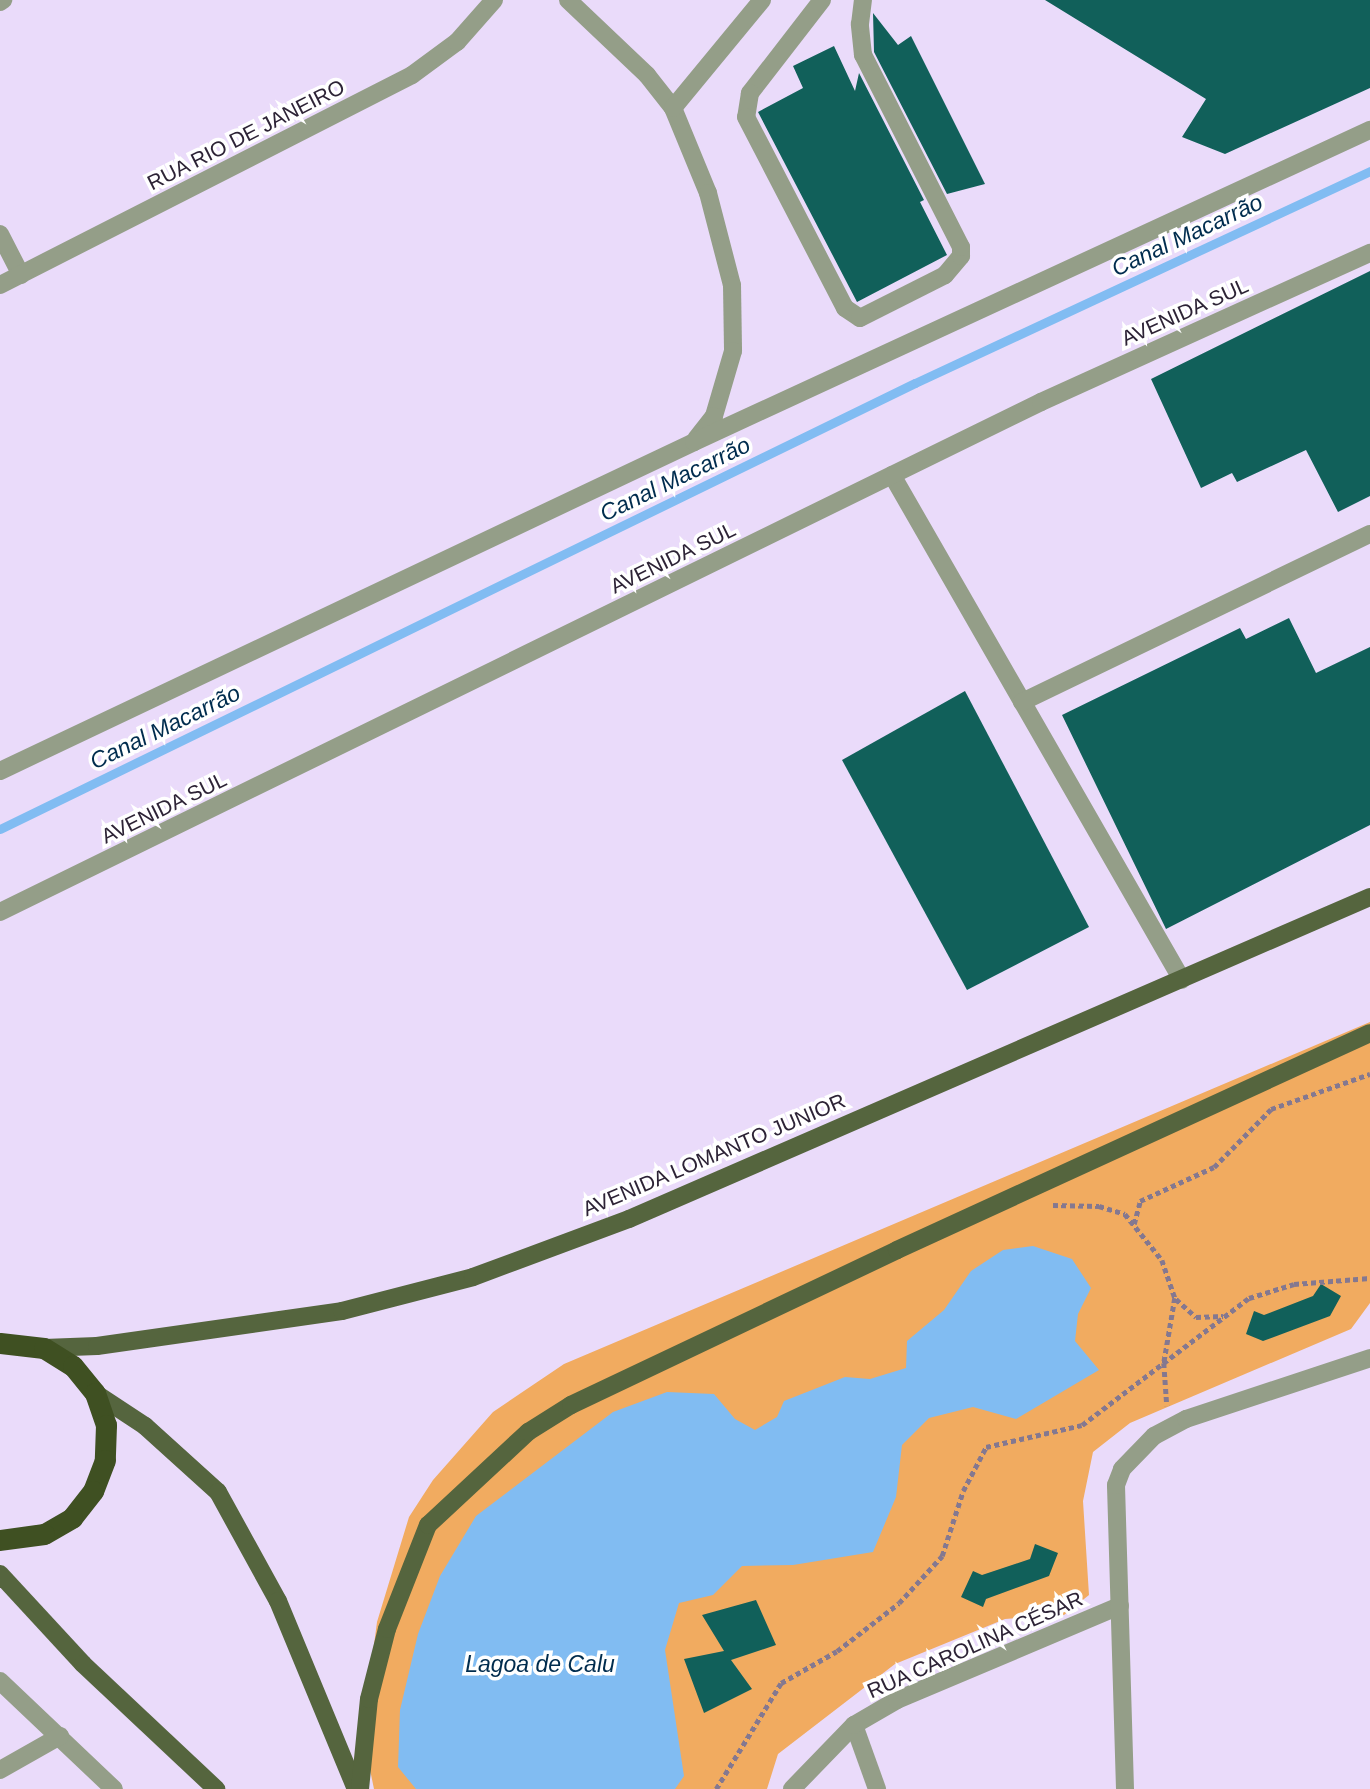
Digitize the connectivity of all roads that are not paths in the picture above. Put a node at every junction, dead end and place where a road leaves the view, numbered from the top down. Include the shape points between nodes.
1 (494, 0) edge
2 (568, 0) edge
3 (762, 0) edge
4 (822, 0) edge
5 (863, 0) edge
6 (673, 108) junction
7 (1370, 130) edge
8 (0, 234) edge
9 (1370, 253) edge
10 (21, 275) junction
11 (0, 285) edge
12 (694, 442) junction
13 (892, 475) junction
14 (1370, 534) edge
15 (1022, 702) junction
16 (0, 771) edge
17 (1370, 897) edge
18 (0, 912) edge
19 (1182, 980) junction
20 (1370, 1033) edge
21 (4, 1340) edge
22 (44, 1348) junction
23 (1370, 1359) edge
24 (95, 1393) junction
25 (0, 1540) edge
26 (0, 1574) edge
27 (1120, 1606) junction
28 (0, 1681) edge
29 (854, 1725) junction
30 (60, 1736) junction
31 (0, 1770) edge
32 (114, 1789) edge
33 (216, 1789) edge
34 (358, 1789) edge
35 (792, 1789) edge
36 (877, 1789) edge
37 (1125, 1789) edge

1 - 10 street, RUA RIO DE JANEIRO via 457,42 412,75
2 - 6 street via 647,75
3 - 6 street
4 - 5 street via 750,93 746,117 845,309 860,318 946,275 961,256 961,247 863,55
6 - 12 street via 708,193 732,285 733,351 724,390 714,416
7 - 12 street
8 - 10 street
9 - 13 street, AVENIDA SUL
10 - 11 street, RUA RIO DE JANEIRO
12 - 16 street
13 - 15 street
13 - 18 street, AVENIDA SUL
14 - 15 street
15 - 19 street
17 - 19 main road, AVENIDA LOMANTO JUNIOR
19 - 22 main road, AVENIDA LOMANTO JUNIOR via 629,1219 473,1277 342,1311 97,1346
20 - 34 main road via 884,1255 571,1405 527,1432 428,1525 387,1629 369,1699
21 - 22 highway
22 - 24 highway via 73,1366
23 - 27 street via 1169,1428 1137,1451 1116,1485
24 - 25 highway via 106,1425 105,1460 93,1491 72,1518 44,1534
24 - 34 main road via 145,1426 218,1492 278,1601
26 - 33 main road via 83,1664
27 - 29 street, RUA CAROLINA CÉSAR via 897,1700
27 - 37 street
28 - 30 street
29 - 35 street, RUA CAROLINA CÉSAR
29 - 36 street
30 - 31 street
30 - 32 street

